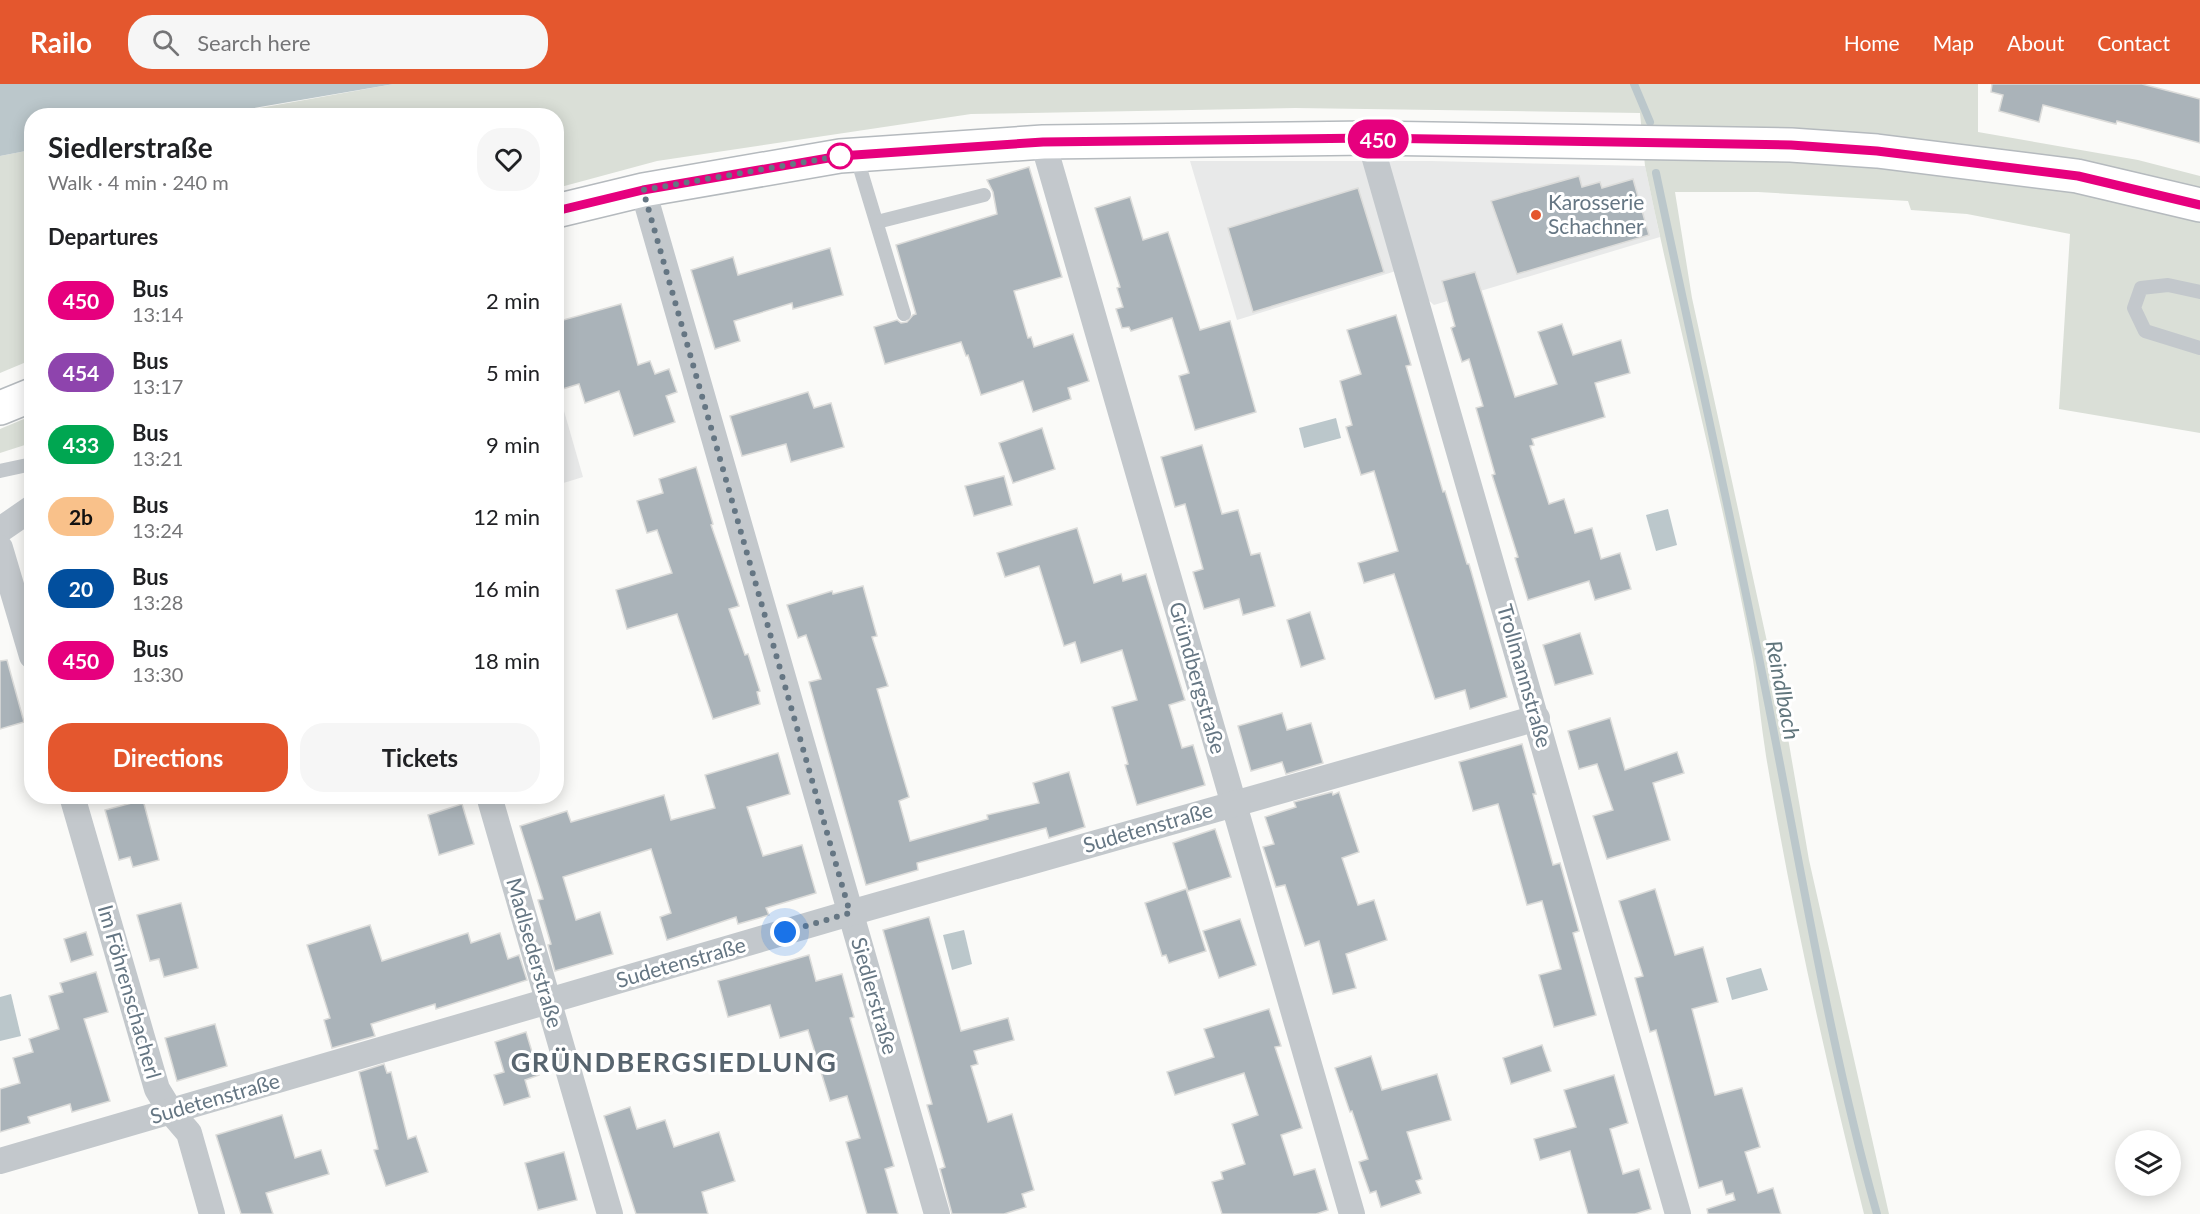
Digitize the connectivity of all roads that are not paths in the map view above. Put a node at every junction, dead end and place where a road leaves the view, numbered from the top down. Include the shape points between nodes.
1 (1370, 138) junction
2 (1043, 142) junction
3 (856, 155) junction
4 (643, 190) junction
5 (984, 195) dead end
6 (2200, 205) edge
7 (564, 209) edge
8 (877, 222) junction
9 (2200, 292) edge
10 (904, 314) dead end
11 (2200, 348) edge
12 (24, 398) edge
13 (0, 408) edge
14 (24, 466) edge
15 (0, 471) edge
16 (24, 514) edge
17 (0, 530) edge
18 (0, 548) edge
19 (24, 629) edge
20 (1537, 718) junction
21 (74, 804) edge
22 (491, 804) edge
23 (1234, 804) junction
24 (850, 913) junction
25 (548, 1002) junction
26 (171, 1112) junction
27 (0, 1161) edge
28 (212, 1214) edge
29 (610, 1214) edge
30 (937, 1214) edge
31 (1352, 1214) edge
32 (1678, 1214) edge

1 - 2 main road
1 - 6 main road via 1791,145 1866,150 2078,176
1 - 20 street, Trollmannstraße
2 - 3 main road
2 - 23 street, Gründbergstraße
3 - 4 main road
3 - 8 lane
4 - 7 main road
4 - 24 street, Siedlerstraße
5 - 8 lane
8 - 10 lane
9 - 11 lane via 2168,285 2141,288 2134,308 2145,331
12 - 13 main road
14 - 15 lane
16 - 17 street
18 - 19 street
20 - 23 street, Sudetenstraße
20 - 32 street, Trollmannstraße
21 - 26 street, Im Föhrenschacherl via 157,1089
22 - 25 street, Madlsederstraße
23 - 24 street, Sudetenstraße
23 - 31 street, Gründbergstraße
24 - 25 street, Sudetenstraße
24 - 30 street, Siedlerstraße
25 - 26 street, Sudetenstraße
25 - 29 street, Madlsederstraße
26 - 27 street, Sudetenstraße
26 - 28 street, Im Föhrenschacherl via 189,1133

